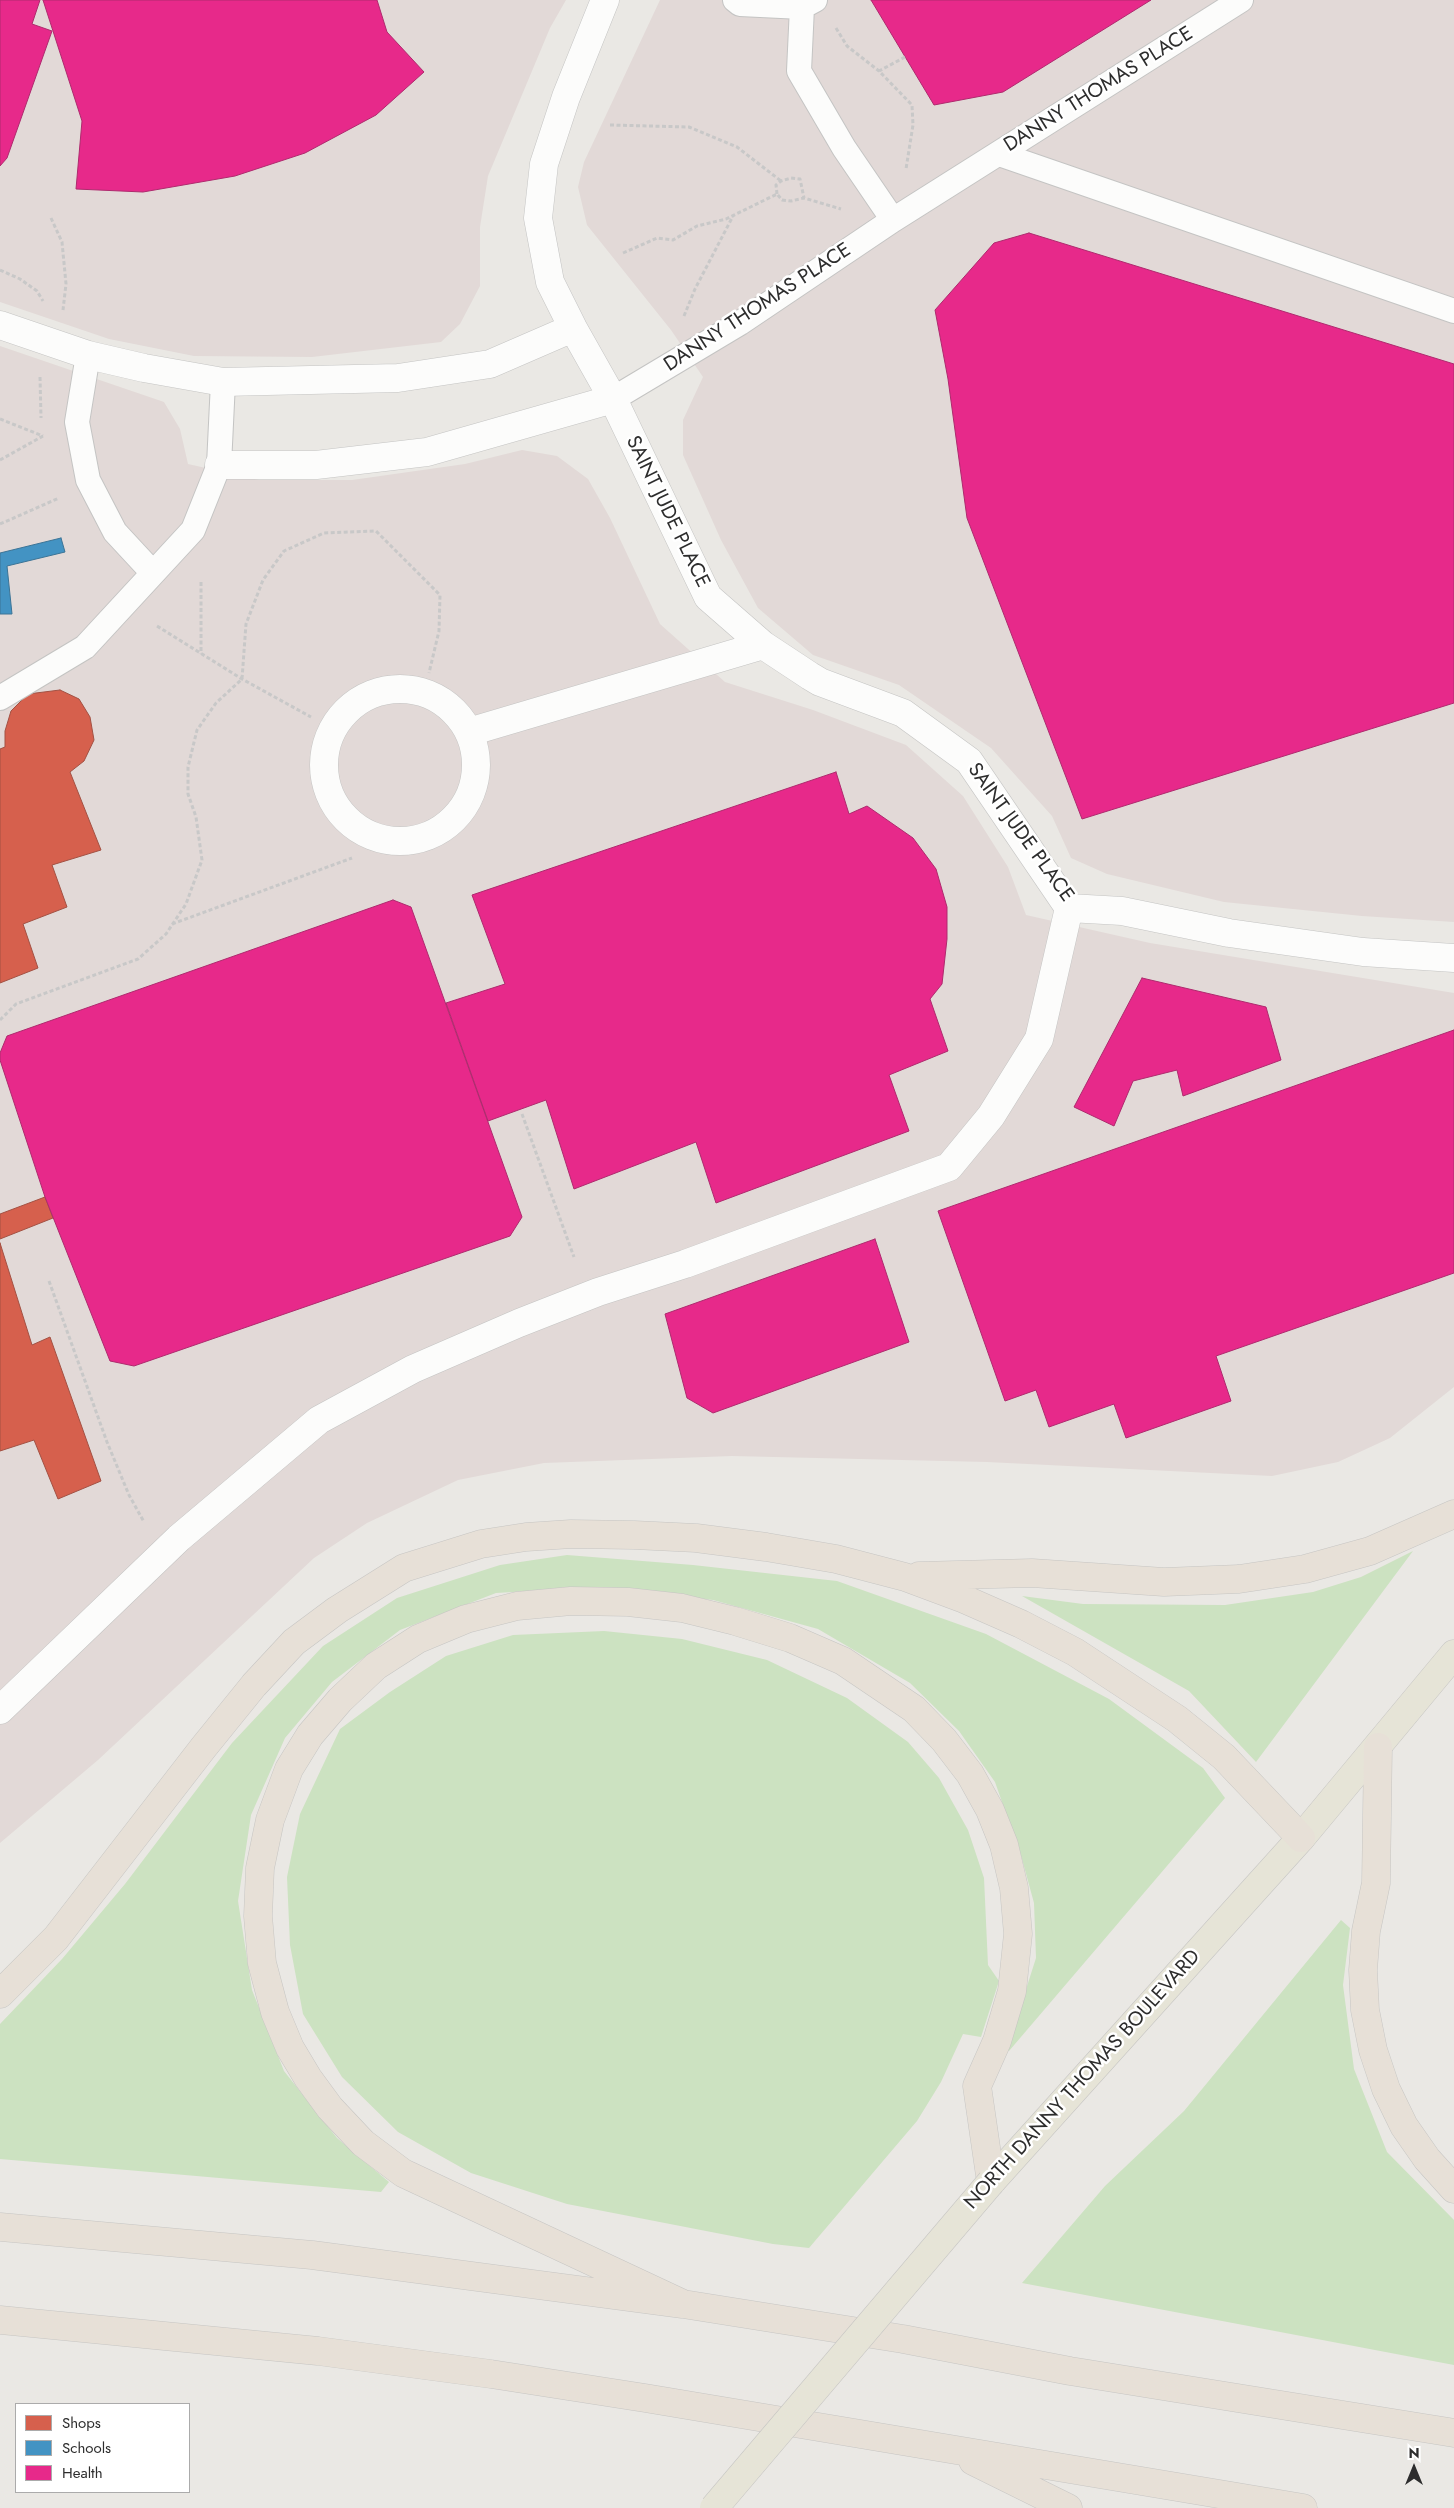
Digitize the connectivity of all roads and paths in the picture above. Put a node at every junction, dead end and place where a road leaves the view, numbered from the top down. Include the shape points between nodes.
1 (605, 0) edge
2 (735, 0) edge
3 (1240, 0) edge
4 (808, 4) edge
5 (834, 26) dead end
6 (905, 57) dead end
7 (879, 71) junction
8 (610, 125) dead end
9 (999, 154) junction
10 (906, 170) dead end
11 (781, 181) junction
12 (777, 194) junction
13 (804, 198) junction
14 (842, 209) dead end
15 (733, 216) junction
16 (51, 218) dead end
17 (894, 220) junction
18 (623, 253) dead end
19 (0, 270) edge
20 (46, 306) dead end
21 (1454, 311) edge
22 (682, 322) dead end
23 (0, 325) edge
24 (573, 328) junction
25 (51, 342) junction
26 (88, 354) junction
27 (223, 382) junction
28 (613, 399) junction
29 (0, 419) edge
30 (44, 436) junction
31 (0, 460) edge
32 (219, 465) junction
33 (50, 502) dead end
34 (0, 524) edge
35 (153, 573) junction
36 (201, 582) dead end
37 (157, 626) dead end
38 (764, 645) junction
39 (201, 654) junction
40 (430, 673) dead end
41 (242, 679) junction
42 (0, 698) edge
43 (311, 716) dead end
44 (469, 732) junction
45 (352, 858) dead end
46 (1069, 908) junction
47 (172, 924) junction
48 (1454, 958) edge
49 (0, 1020) edge
50 (522, 1114) dead end
51 (574, 1257) dead end
52 (49, 1282) dead end
53 (1454, 1514) edge
54 (162, 1555) junction
55 (905, 1577) junction
56 (1454, 1654) edge
57 (0, 1710) edge
58 (1378, 1747) junction
59 (1301, 1838) junction
60 (0, 1994) edge
61 (991, 2182) junction
62 (1454, 2189) edge
63 (0, 2227) edge
64 (683, 2304) junction
65 (0, 2320) edge
66 (1454, 2432) edge
67 (947, 2448) junction
68 (714, 2508) edge
69 (1068, 2508) edge
70 (1302, 2508) edge

1 - 24 street, SAINT JUDE PLACE via 566,96 547,155 538,218 550,282
2 - 4 lane via 740,4
3 - 9 lane, DANNY THOMAS PLACE
4 - 17 lane via 798,71 844,148
5 - 7 path via 847,46
6 - 7 path
7 - 10 path via 912,106 913,125
8 - 11 path via 689,128 737,147
9 - 17 lane, DANNY THOMAS PLACE
9 - 21 lane
11 - 12 path via 776,185
11 - 13 path via 800,179
12 - 13 path via 782,200
12 - 15 path
13 - 14 path
15 - 18 path via 697,226 672,240 657,238
15 - 22 path via 694,289
16 - 25 path via 62,242 66,284 63,311
17 - 28 lane, DANNY THOMAS PLACE via 740,323
19 - 20 path via 37,291
23 - 25 street
24 - 27 street via 490,364 398,378
24 - 28 street, SAINT JUDE PLACE
25 - 26 street
25 - 30 path via 41,364
26 - 27 street
26 - 35 lane via 77,422 88,480 115,532
27 - 32 lane
28 - 32 street, DANNY THOMAS PLACE via 427,452 316,465
28 - 38 street, SAINT JUDE PLACE via 708,598
29 - 30 path
30 - 31 path
32 - 35 lane via 193,530
33 - 34 path
35 - 42 lane via 85,647
36 - 39 path
37 - 39 path
38 - 44 street
38 - 46 street, SAINT JUDE PLACE via 820,682 902,713 969,760
39 - 41 path
40 - 41 path via 439,631 440,595 376,531 324,533 284,551 263,580 246,624
41 - 43 path
41 - 47 path via 216,703 197,730 188,767 188,794 196,817 202,860 186,904
44 - 44 street via 454,710 439,699 414,690 387,690 371,694 340,718 327,741 324,767 330,794 341,814 374,837 401,841 427,837 456,818 471,796 476,757
45 - 47 path
46 - 48 street, SAINT JUDE PLACE via 1122,911 1229,933 1362,952
46 - 54 street via 1039,1039 991,1116 949,1166 686,1264 598,1292 413,1369 319,1420
47 - 49 path via 166,934 138,959 16,1004
50 - 51 path
52 - 54 path via 129,1496
53 - 55 highway via 1370,1551 1305,1569 1239,1579 1164,1582 1032,1572
54 - 57 street
55 - 59 highway via 1021,1624 1126,1684 1224,1757
55 - 60 highway via 766,1547 696,1538 634,1535 526,1537 481,1544 404,1568 337,1610 294,1642 208,1741 56,1938
56 - 58 main road, NORTH DANNY THOMAS BOULEVARD
58 - 59 main road, NORTH DANNY THOMAS BOULEVARD
58 - 62 highway via 1376,1883 1366,1931 1363,1970 1365,2010 1378,2066 1404,2126 1427,2160
59 - 61 main road, NORTH DANNY THOMAS BOULEVARD
61 - 64 highway via 976,2086 997,2041 1012,1991 1018,1934 1014,1888 1004,1845 990,1810 970,1774 944,1740 914,1709 843,1661 790,1638 735,1621 682,1608 628,1602 571,1601 516,1606 466,1619 418,1639 376,1666 340,1700 310,1735 289,1769 270,1820 260,1868 258,1916 262,1963 275,2012 290,2048 330,2108 363,2143 404,2173
61 - 68 main road, NORTH DANNY THOMAS BOULEVARD, bridge
63 - 64 highway via 312,2255
64 - 66 highway via 902,2339 1070,2371
65 - 67 highway via 308,2350 481,2373
67 - 69 highway
67 - 70 highway

